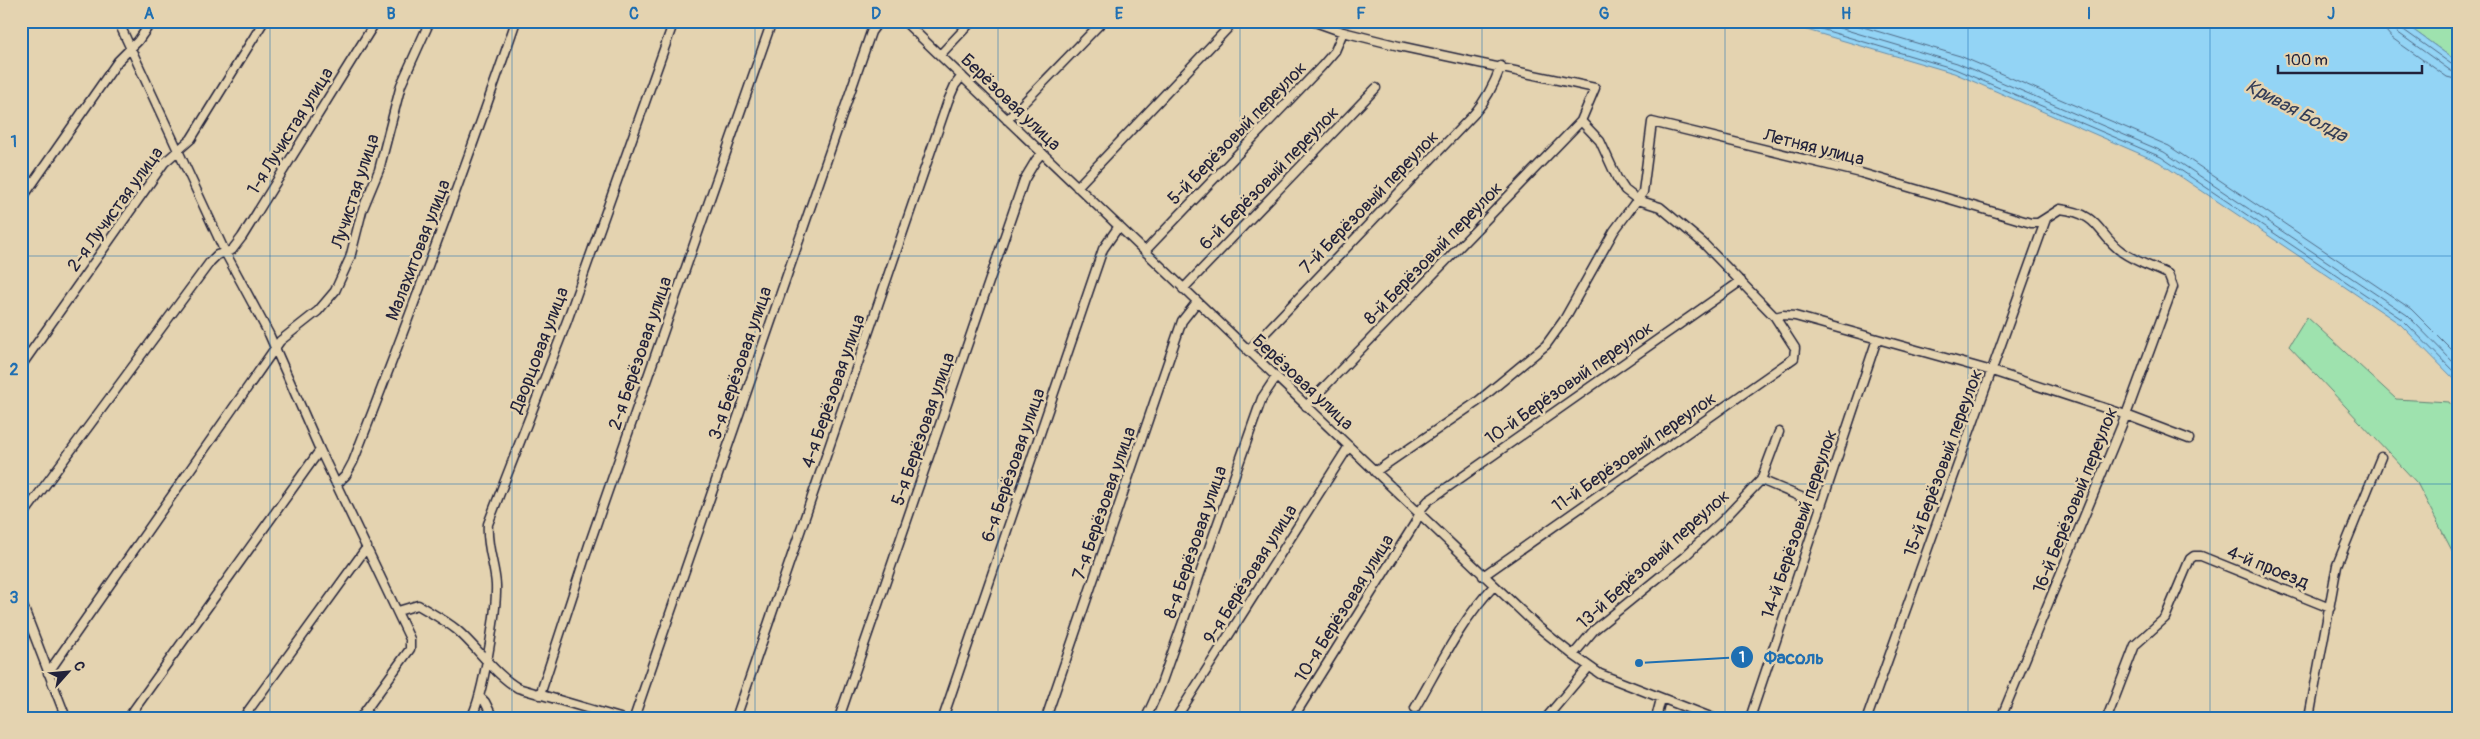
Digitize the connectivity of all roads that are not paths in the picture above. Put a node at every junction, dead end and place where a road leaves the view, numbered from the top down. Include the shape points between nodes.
1 (118, 21) edge
2 (152, 21) edge
3 (264, 21) edge
4 (376, 21) edge
5 (430, 21) edge
6 (516, 21) edge
7 (674, 21) edge
8 (772, 21) edge
9 (879, 21) edge
10 (904, 21) edge
11 (972, 21) edge
12 (1102, 21) edge
13 (1312, 21) edge
14 (1228, 28) dead end
15 (1343, 32) junction
16 (130, 47) junction
17 (940, 55) junction
18 (1501, 66) junction
19 (962, 76) junction
20 (1376, 88) dead end
21 (1007, 120) junction
22 (1582, 121) junction
23 (178, 150) junction
24 (1042, 153) junction
25 (1077, 187) junction
26 (21, 200) edge
27 (1638, 200) junction
28 (2046, 219) junction
29 (1118, 226) junction
30 (1145, 251) junction
31 (225, 252) junction
32 (1740, 281) junction
33 (1183, 289) junction
34 (1196, 302) junction
35 (1775, 317) junction
36 (1877, 339) junction
37 (275, 349) junction
38 (1248, 351) junction
39 (21, 366) edge
40 (1992, 371) junction
41 (1276, 377) junction
42 (1306, 406) junction
43 (2126, 415) junction
44 (1778, 432) dead end
45 (2189, 439) dead end
46 (1349, 446) junction
47 (320, 450) junction
48 (2381, 457) dead end
49 (1375, 472) junction
50 (1761, 480) junction
51 (337, 484) junction
52 (1820, 505) junction
53 (1419, 513) junction
54 (21, 518) edge
55 (367, 547) junction
56 (1483, 576) junction
57 (1494, 586) junction
58 (21, 601) edge
59 (2330, 608) junction
60 (398, 611) junction
61 (1573, 655) junction
62 (486, 660) junction
63 (1589, 667) junction
64 (48, 673) junction
65 (540, 695) junction
66 (479, 696) junction
67 (1661, 699) junction
68 (1415, 708) dead end
69 (66, 718) edge
70 (128, 718) edge
71 (243, 718) edge
72 (360, 718) edge
73 (472, 718) edge
74 (492, 718) edge
75 (620, 718) edge
76 (634, 718) edge
77 (736, 718) edge
78 (839, 718) edge
79 (943, 718) edge
80 (1046, 718) edge
81 (1146, 718) edge
82 (1176, 718) edge
83 (1293, 718) edge
84 (1546, 718) edge
85 (1656, 718) edge
86 (1713, 718) edge
87 (1750, 718) edge
88 (1867, 718) edge
89 (2001, 718) edge
90 (2107, 718) edge
91 (2309, 718) edge

1 - 16 street
2 - 16 street
3 - 23 street, 2-я Лучистая улица via 192,139
4 - 31 street, 1-я Лучистая улица via 242,238 232,250
5 - 37 street, Лучистая улица via 401,85 379,170 362,212 350,258 335,291
6 - 51 street, Малахитовая улица via 472,150 353,462
7 - 62 street, Дворцовая улица via 567,321 488,524 496,600
8 - 65 street, 2-я Берёзовая улица
9 - 76 street, 3-я Берёзовая улица via 870,32
10 - 17 street, Берёзовая улица
11 - 17 street
12 - 21 street
13 - 15 street
14 - 25 street
15 - 18 street
15 - 30 street, 5-й Берёзовый переулок via 1335,51 1322,66
16 - 23 street
16 - 26 street
17 - 19 street, Берёзовая улица
18 - 22 street via 1595,88
18 - 38 street, 7-й Берёзовый переулок via 1486,101
19 - 21 street, Берёзовая улица
19 - 77 street, 4-я Берёзовая улица via 954,85 948,101
20 - 33 street, 6-й Берёзовый переулок
21 - 24 street, Берёзовая улица
22 - 27 street via 1600,141 1616,178
22 - 42 street, 8-й Берёзовый переулок
23 - 31 street
23 - 39 street, 2-я Лучистая улица via 164,163
24 - 25 street, Берёзовая улица
24 - 78 street, 5-я Берёзовая улица via 1024,180
25 - 29 street, Берёзовая улица
27 - 28 street, Летняя улица via 1646,180 1652,122 1860,173 2032,223
27 - 32 street via 1660,207 1676,218
27 - 49 street via 1614,231 1564,320 1546,345 1477,402
28 - 40 street, 15-й Берёзовый переулок
28 - 43 street, 16-й Берёзовый переулок via 2060,209 2091,219 2113,245 2168,274 2173,283
29 - 30 street, Берёзовая улица
29 - 79 street, 6-я Берёзовая улица via 1103,249
30 - 33 street, Берёзовая улица
31 - 37 street
31 - 54 street, 1-я Лучистая улица via 210,262
32 - 35 street
32 - 53 street, 10-й Берёзовый переулок via 1428,501
33 - 34 street, Берёзовая улица
34 - 38 street, Берёзовая улица
34 - 80 street, 7-я Берёзовая улица via 1182,321
35 - 36 street via 1783,314 1795,316
35 - 56 street, 11-й Берёзовый переулок via 1795,348 1794,358
36 - 40 street
36 - 52 street, 14-й Берёзовый переулок
37 - 47 street
37 - 64 street, Лучистая улица
38 - 41 street, Берёзовая улица
40 - 43 street
40 - 88 street, 15-й Берёзовый переулок
41 - 42 street, Берёзовая улица
41 - 81 street, 8-я Берёзовая улица via 1262,398 1160,687
42 - 46 street, Берёзовая улица
43 - 45 street
43 - 89 street, 16-й Берёзовый переулок
44 - 50 street, 13-й Берёзовый переулок
46 - 49 street, Берёзовая улица
46 - 82 street, 9-я Берёзовая улица
47 - 51 street
47 - 70 street
48 - 59 street via 2337,565
49 - 53 street, Берёзовая улица
50 - 52 street
50 - 61 street, 13-й Берёзовый переулок via 1684,557 1594,630
51 - 55 street
52 - 87 street, 14-й Берёзовый переулок
53 - 56 street, Берёзовая улица
53 - 83 street, 10-я Берёзовая улица
55 - 60 street
55 - 71 street
56 - 57 street, Берёзовая улица
57 - 61 street, Берёзовая улица
57 - 68 street via 1460,631
58 - 64 street
59 - 90 street, 4-й проезд via 2194,556 2165,618 2135,645
59 - 91 street
60 - 62 street via 418,605 458,630
60 - 72 street via 410,639 410,649
61 - 63 street, Берёзовая улица
62 - 65 street via 506,682
62 - 66 street, Дворцовая улица
63 - 67 street, Берёзовая улица
63 - 84 street
64 - 69 street
65 - 75 street
66 - 73 street, Дворцовая улица
66 - 74 street
67 - 85 street
67 - 86 street, Берёзовая улица

